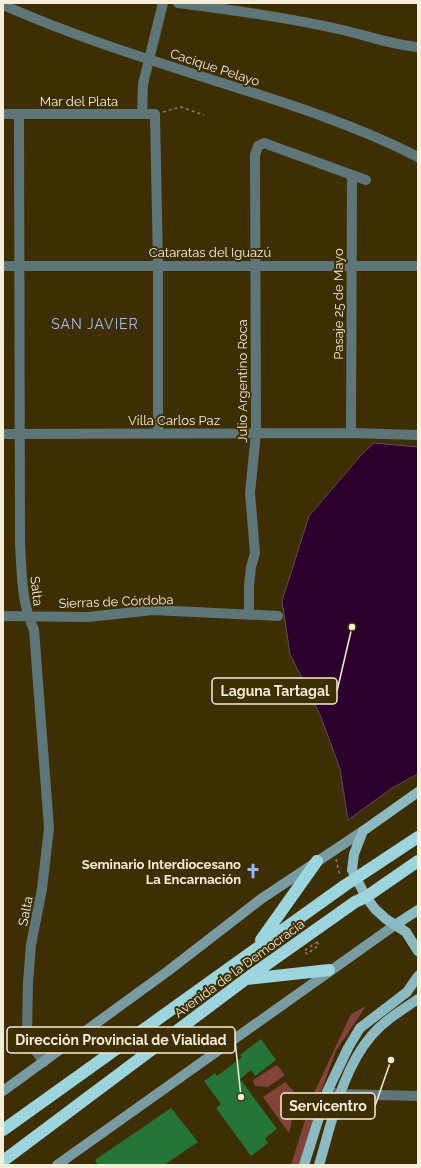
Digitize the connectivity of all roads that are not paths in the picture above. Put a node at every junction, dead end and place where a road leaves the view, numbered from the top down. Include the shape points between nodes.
1 (163, 3) edge
2 (178, 3) edge
3 (3, 5) edge
4 (418, 47) edge
5 (150, 60) junction
6 (3, 114) edge
7 (19, 114) junction
8 (142, 114) junction
9 (418, 157) edge
10 (352, 175) junction
11 (366, 180) dead end
12 (19, 265) junction
13 (158, 265) junction
14 (255, 265) junction
15 (351, 265) junction
16 (3, 266) edge
17 (418, 266) edge
18 (158, 433) junction
19 (256, 433) junction
20 (351, 433) junction
21 (3, 434) edge
22 (20, 434) junction
23 (418, 435) edge
24 (249, 615) junction
25 (3, 616) edge
26 (27, 616) junction
27 (278, 616) dead end
28 (418, 792) edge
29 (363, 831) junction
30 (418, 837) edge
31 (317, 861) junction
32 (418, 862) edge
33 (355, 878) junction
34 (366, 897) junction
35 (418, 910) edge
36 (395, 925) junction
37 (418, 951) edge
38 (251, 952) junction
39 (329, 970) junction
40 (418, 976) edge
41 (246, 979) junction
42 (418, 998) edge
43 (44, 1062) junction
44 (3, 1091) edge
45 (327, 1092) junction
46 (339, 1094) junction
47 (418, 1096) edge
48 (3, 1130) edge
49 (3, 1162) edge
50 (57, 1165) edge
51 (304, 1165) edge
52 (319, 1165) edge

1 - 5 street
2 - 4 street via 233,10 346,31 398,46
3 - 5 street, Cacique Pelayo
5 - 8 street via 143,84
5 - 9 street, Cacique Pelayo via 292,105 390,142
6 - 7 street, Mar del Plata
7 - 8 street, Mar del Plata
7 - 12 street, Salta
8 - 13 street, Mar del Plata via 156,114
10 - 11 street
10 - 14 street, Julio Argentino Roca via 264,143 258,146 255,155
10 - 15 street, Pasaje 25 de Mayo
12 - 13 street, Cataratas del Iguazú
12 - 16 street, Cataratas del Iguazú
12 - 22 street, Salta
13 - 14 street, Cataratas del Iguazú
13 - 18 street
14 - 15 street, Cataratas del Iguazú
14 - 19 street, Julio Argentino Roca
15 - 17 street, Cataratas del Iguazú
15 - 20 street, Pasaje 25 de Mayo
18 - 19 street, Villa Carlos Paz
18 - 22 street, Villa Carlos Paz
19 - 20 street, Villa Carlos Paz
19 - 24 street, Julio Argentino Roca via 250,494 255,553 249,579
20 - 23 street, Villa Carlos Paz
21 - 22 street, Villa Carlos Paz
22 - 26 street, Salta via 20,544 23,599
24 - 26 street, Sierras de Córdoba via 153,610 88,617
24 - 27 street, Sierras de Córdoba
25 - 26 street, Sierras de Córdoba
26 - 43 street, Salta via 34,630 49,828 42,889 31,945 27,1030 31,1044
28 - 29 main road
29 - 31 street
29 - 33 main road via 354,854 352,870
30 - 33 highway, Avenida de la Democracia
31 - 38 highway
31 - 43 street via 261,899 162,976
32 - 34 highway, Avenida de la Democracia
33 - 34 main road
33 - 38 highway, Avenida de la Democracia
34 - 36 main road
34 - 41 highway, Avenida de la Democracia via 355,902
35 - 36 main road
36 - 37 main road via 406,932
36 - 39 street
38 - 48 highway, Avenida de la Democracia
39 - 41 highway
39 - 50 street
40 - 45 main road via 407,992 360,1028
41 - 49 highway, Avenida de la Democracia
42 - 46 main road via 385,1022 371,1036
43 - 44 street
45 - 46 street
45 - 51 main road
46 - 47 street
46 - 52 main road

